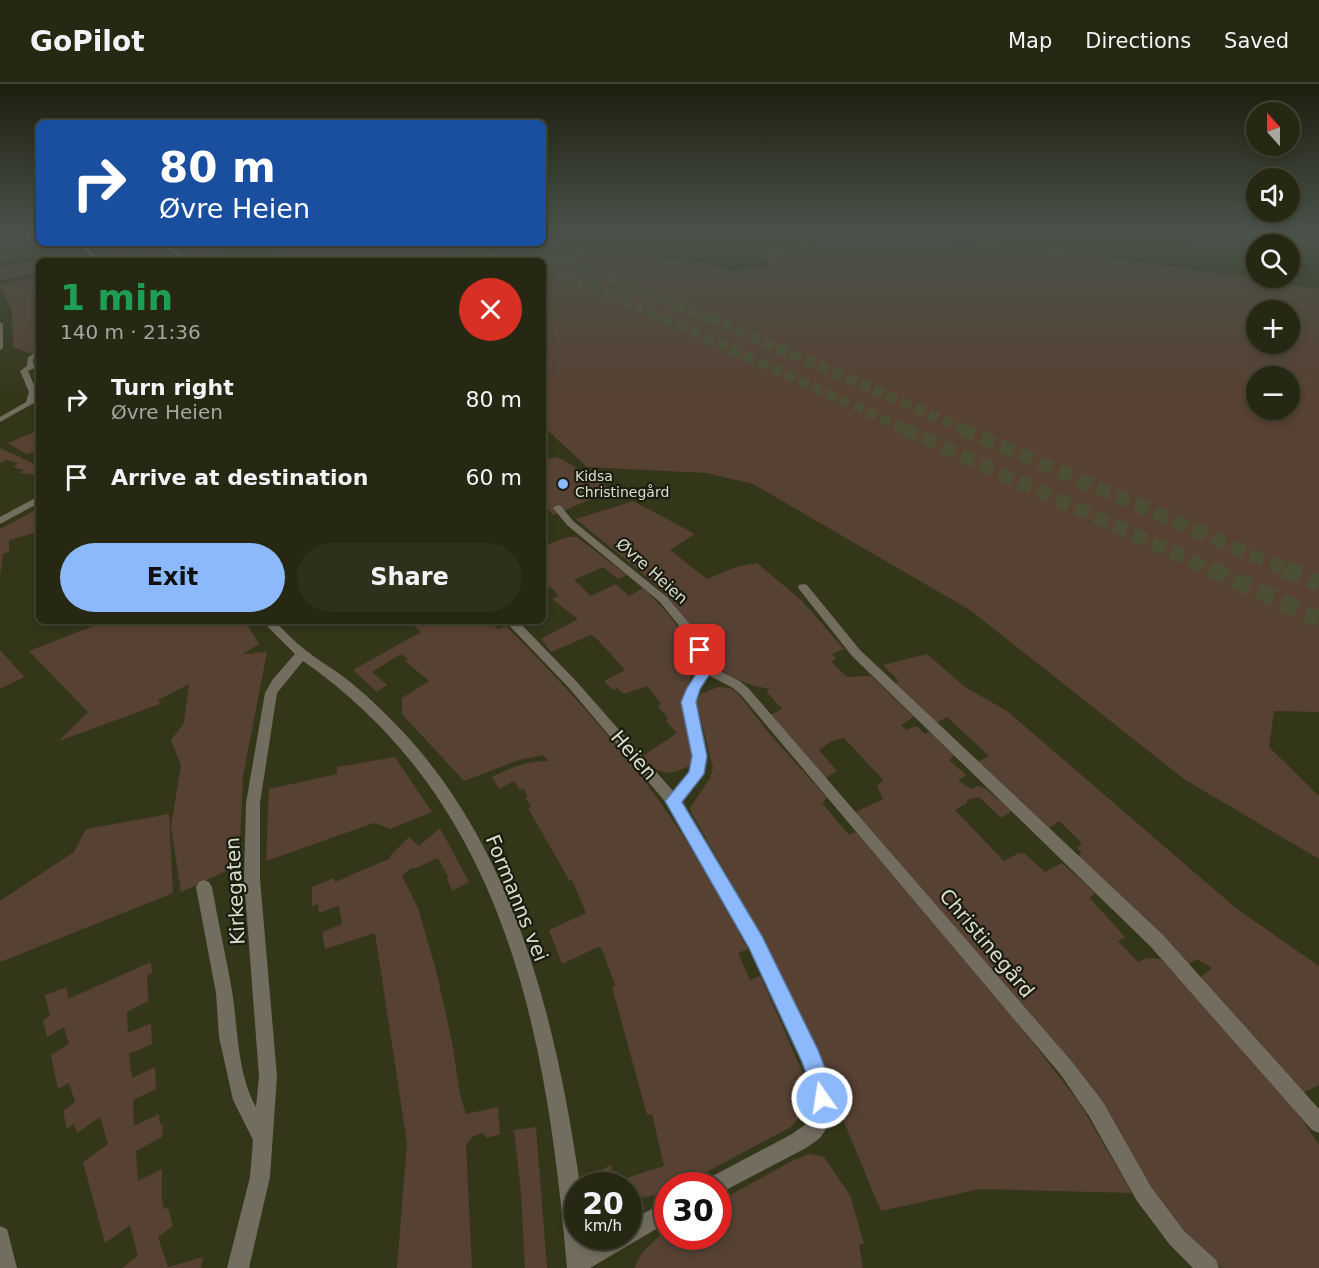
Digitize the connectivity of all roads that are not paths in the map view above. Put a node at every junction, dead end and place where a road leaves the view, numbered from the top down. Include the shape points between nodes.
1 (0, 324) edge
2 (0, 348) edge
3 (36, 355) edge
4 (35, 365) edge
5 (0, 420) edge
6 (36, 501) edge
7 (558, 508) dead end
8 (0, 521) edge
9 (803, 587) dead end
10 (271, 624) edge
11 (514, 624) edge
12 (302, 653) junction
13 (706, 669) junction
14 (673, 801) junction
15 (204, 887) dead end
16 (1319, 1123) edge
17 (263, 1139) junction
18 (732, 1177) edge
19 (0, 1236) edge
20 (603, 1250) edge
21 (578, 1266) edge
22 (6, 1268) edge
23 (238, 1268) edge
24 (1208, 1268) edge

1 - 2 street
3 - 4 street via 29,364
4 - 5 street via 24,371 33,398 25,407
6 - 8 street
7 - 13 street, Øvre Heien via 570,523 664,600 693,636
9 - 16 street via 856,653 1156,941
10 - 12 street, Formanns vei
11 - 14 street, Heien via 567,678
12 - 17 street, Kirkegaten via 271,693 254,803 252,879 268,1076
12 - 21 street, Formanns vei via 369,706 419,760 461,819 493,883 538,1015 562,1131
13 - 14 street via 688,702 700,756 696,774
13 - 24 street, Christinegård via 746,692 1067,1069 1096,1109 1144,1194 1177,1238
14 - 18 street, Heien via 756,942 821,1084 822,1112 813,1131
15 - 17 street, Kirkegaten via 242,1100
17 - 23 street, Kirkegaten via 260,1177
19 - 22 street
20 - 21 street

